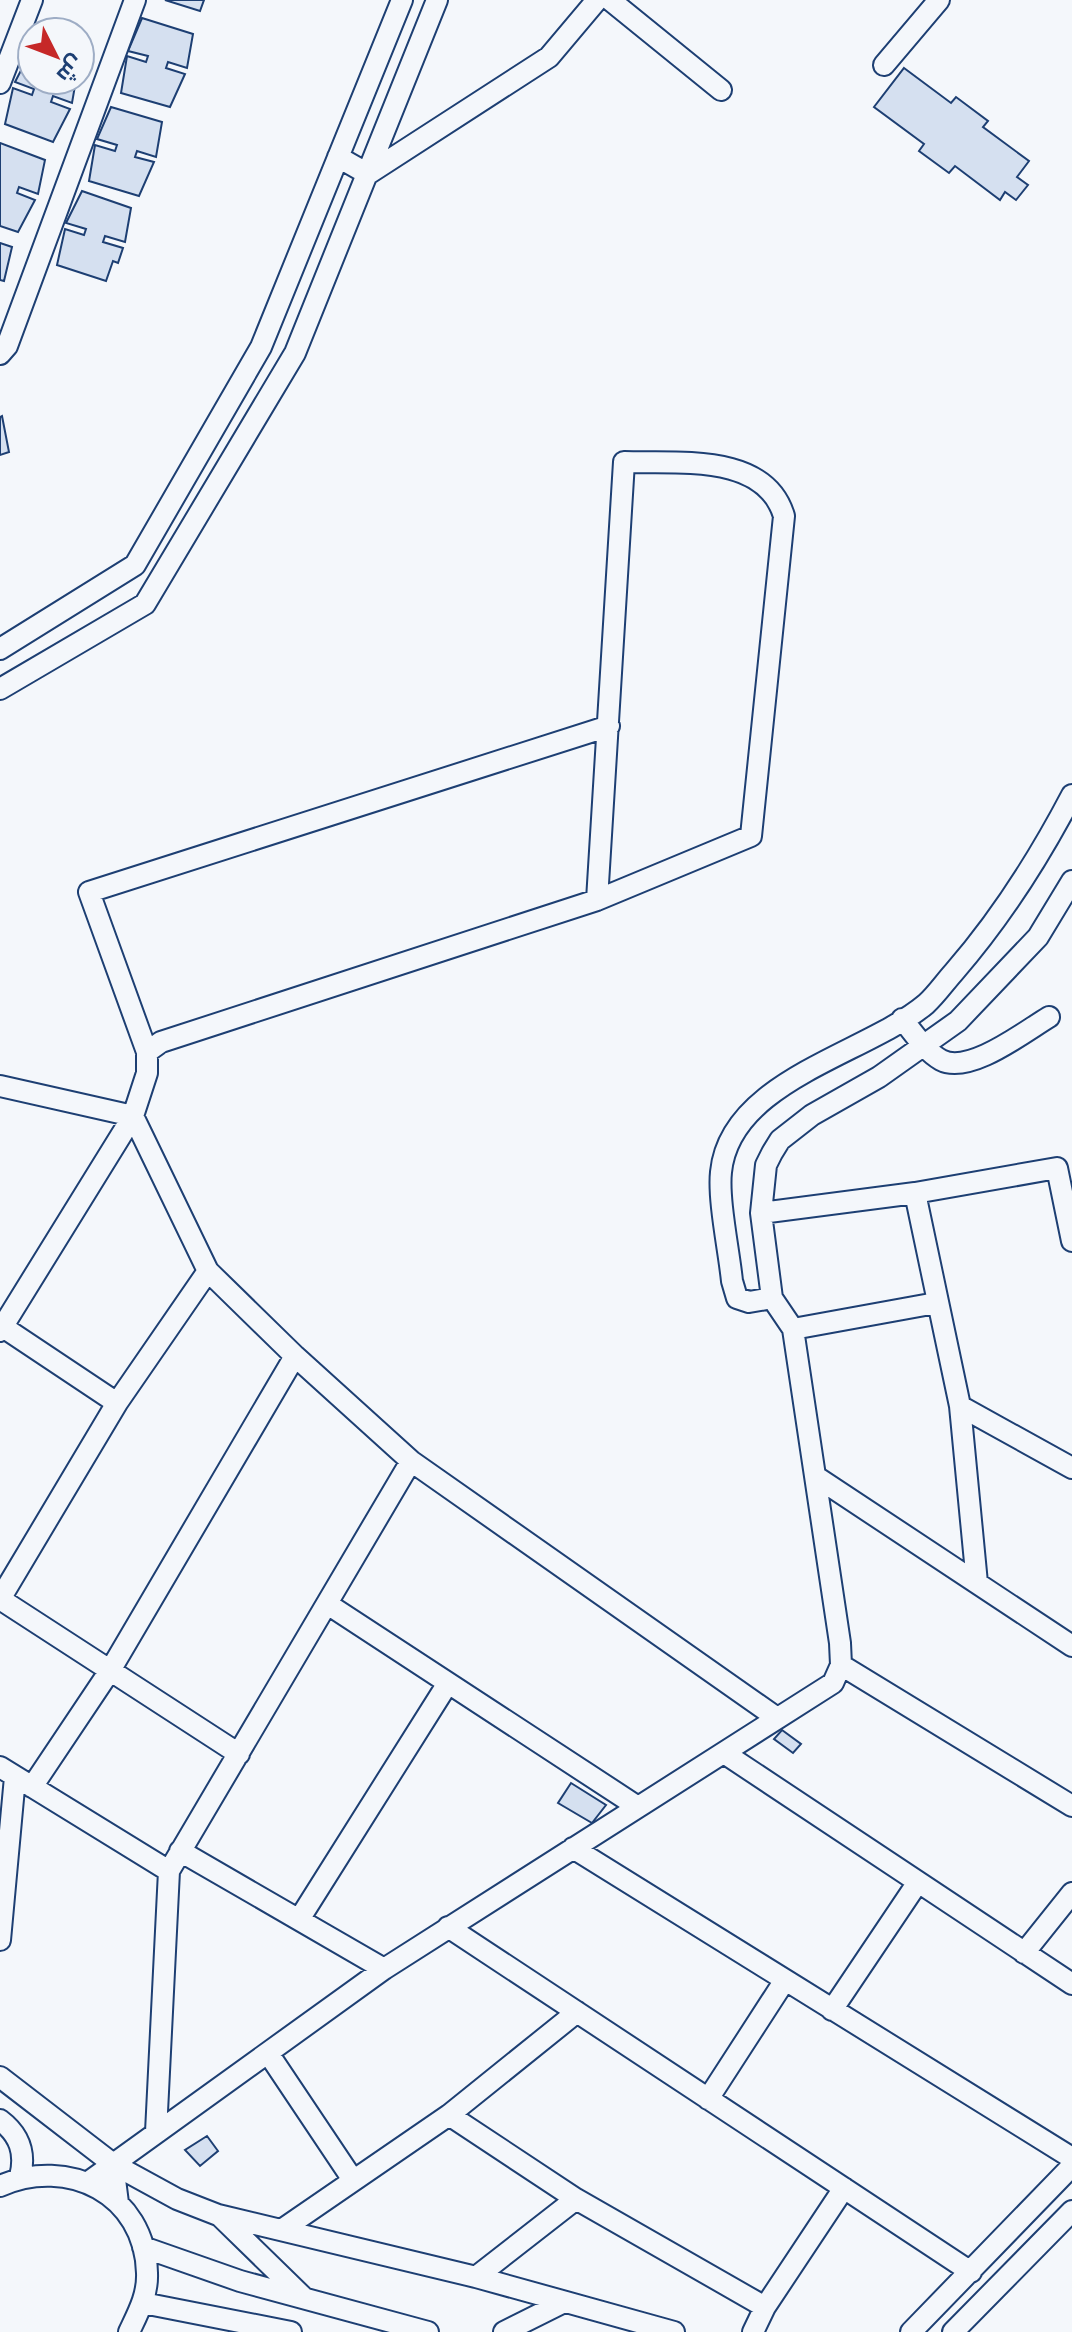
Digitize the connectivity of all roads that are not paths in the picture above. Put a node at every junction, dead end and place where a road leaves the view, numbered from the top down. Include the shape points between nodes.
1 (32, 0) edge
2 (135, 0) edge
3 (402, 0) edge
4 (437, 0) edge
5 (597, 0) edge
6 (610, 0) edge
7 (939, 0) edge
8 (884, 65) dead end
9 (0, 83) edge
10 (721, 90) dead end
11 (338, 157) junction
12 (368, 174) junction
13 (0, 354) edge
14 (0, 649) edge
15 (0, 689) edge
16 (609, 726) junction
17 (1072, 795) edge
18 (1072, 881) edge
19 (597, 900) junction
20 (1049, 1017) dead end
21 (902, 1019) junction
22 (924, 1047) junction
23 (147, 1052) junction
24 (0, 1086) edge
25 (133, 1116) junction
26 (915, 1193) junction
27 (761, 1213) junction
28 (1072, 1241) edge
29 (208, 1271) junction
30 (772, 1298) junction
31 (936, 1303) junction
32 (1, 1329) edge
33 (793, 1329) junction
34 (295, 1356) junction
35 (117, 1403) junction
36 (960, 1406) junction
37 (411, 1461) junction
38 (1072, 1468) edge
39 (815, 1476) junction
40 (977, 1583) junction
41 (329, 1605) junction
42 (1072, 1646) edge
43 (841, 1665) junction
44 (111, 1669) junction
45 (448, 1683) junction
46 (777, 1718) junction
47 (724, 1753) junction
48 (239, 1754) junction
49 (16, 1777) edge
50 (1072, 1806) edge
51 (638, 1807) junction
52 (573, 1848) junction
53 (180, 1851) junction
54 (169, 1871) junction
55 (918, 1882) junction
56 (1072, 1893) edge
57 (300, 1918) junction
58 (448, 1927) junction
59 (0, 1940) edge
60 (1024, 1953) junction
61 (384, 1969) junction
62 (785, 1980) junction
63 (1072, 1984) edge
64 (832, 2010) junction
65 (577, 2012) junction
66 (268, 2053) junction
67 (0, 2077) edge
68 (708, 2099) junction
69 (449, 2115) junction
70 (0, 2120) edge
71 (156, 2132) junction
72 (1072, 2158) edge
73 (113, 2164) junction
74 (1072, 2166) edge
75 (20, 2177) junction
76 (353, 2180) junction
77 (87, 2183) junction
78 (0, 2186) edge
79 (844, 2188) junction
80 (576, 2199) junction
81 (118, 2203) junction
82 (1072, 2211) edge
83 (218, 2215) junction
84 (1025, 2215) junction
85 (283, 2229) junction
86 (1048, 2234) junction
87 (143, 2247) junction
88 (971, 2272) junction
89 (476, 2277) junction
90 (306, 2300) junction
91 (564, 2302) junction
92 (143, 2303) junction
93 (765, 2307) junction
94 (129, 2332) edge
95 (291, 2332) edge
96 (428, 2332) edge
97 (504, 2332) edge
98 (674, 2332) edge
99 (753, 2332) edge
100 (911, 2332) edge
101 (953, 2332) edge

1 - 9 street
2 - 13 street
3 - 11 street
4 - 12 street
5 - 12 street via 549,57
6 - 10 street
7 - 8 street
11 - 12 street
11 - 14 street via 261,347 135,565
12 - 15 street via 295,353 145,604
16 - 19 street
16 - 19 street via 624,462 703,465 751,474 775,493 784,516 751,836
16 - 23 street via 89,892
17 - 21 street via 1045,847 980,942 926,1004
18 - 22 street via 1038,937 1006,974
19 - 23 street via 161,1042
20 - 22 street via 967,1063 943,1061
21 - 22 street
21 - 30 street via 814,1065 738,1125 721,1171 732,1281 737,1298
22 - 27 street via 780,1140 766,1165
23 - 25 street via 147,1073
24 - 25 street
25 - 29 street
25 - 32 street
26 - 27 street
26 - 28 street via 1057,1168
26 - 31 street
27 - 30 street
29 - 34 street
29 - 35 street
30 - 33 street
31 - 33 street
31 - 36 street
32 - 35 street
33 - 39 street
34 - 37 street
34 - 44 street
35 - 44 street via 0,1599
36 - 38 street
36 - 40 street
37 - 41 street
37 - 46 street
39 - 40 street
39 - 43 street
40 - 42 street
41 - 45 street
41 - 48 street
43 - 46 street via 833,1683
43 - 50 street
44 - 48 street
44 - 49 street
45 - 51 street
45 - 57 street
46 - 47 street
47 - 51 street
47 - 55 street
48 - 53 street
49 - 54 street
49 - 59 street
51 - 52 street
52 - 58 street
52 - 62 street
53 - 54 street
53 - 57 street
54 - 71 street
55 - 60 street
55 - 64 street
56 - 60 street
57 - 61 street
58 - 61 street
58 - 65 street
60 - 63 street
61 - 66 street
62 - 64 street
62 - 68 street
64 - 72 street
65 - 68 street
65 - 69 street
66 - 71 street
66 - 76 street
67 - 73 street
68 - 79 street
69 - 76 street
69 - 80 street
70 - 75 street via 21,2146
71 - 73 street
73 - 77 street
73 - 81 street
73 - 83 street
74 - 84 street
75 - 77 street via 48,2174
75 - 78 street
76 - 85 street
77 - 81 street
79 - 88 street
79 - 93 street
80 - 89 street
80 - 93 street
81 - 87 street
82 - 86 street
83 - 85 street
83 - 90 street
84 - 86 street
84 - 88 street
85 - 89 street
86 - 101 street
87 - 90 street
87 - 92 street
88 - 100 street
89 - 91 street
90 - 96 street
91 - 97 street
91 - 98 street
92 - 94 street
92 - 95 street
93 - 99 street

